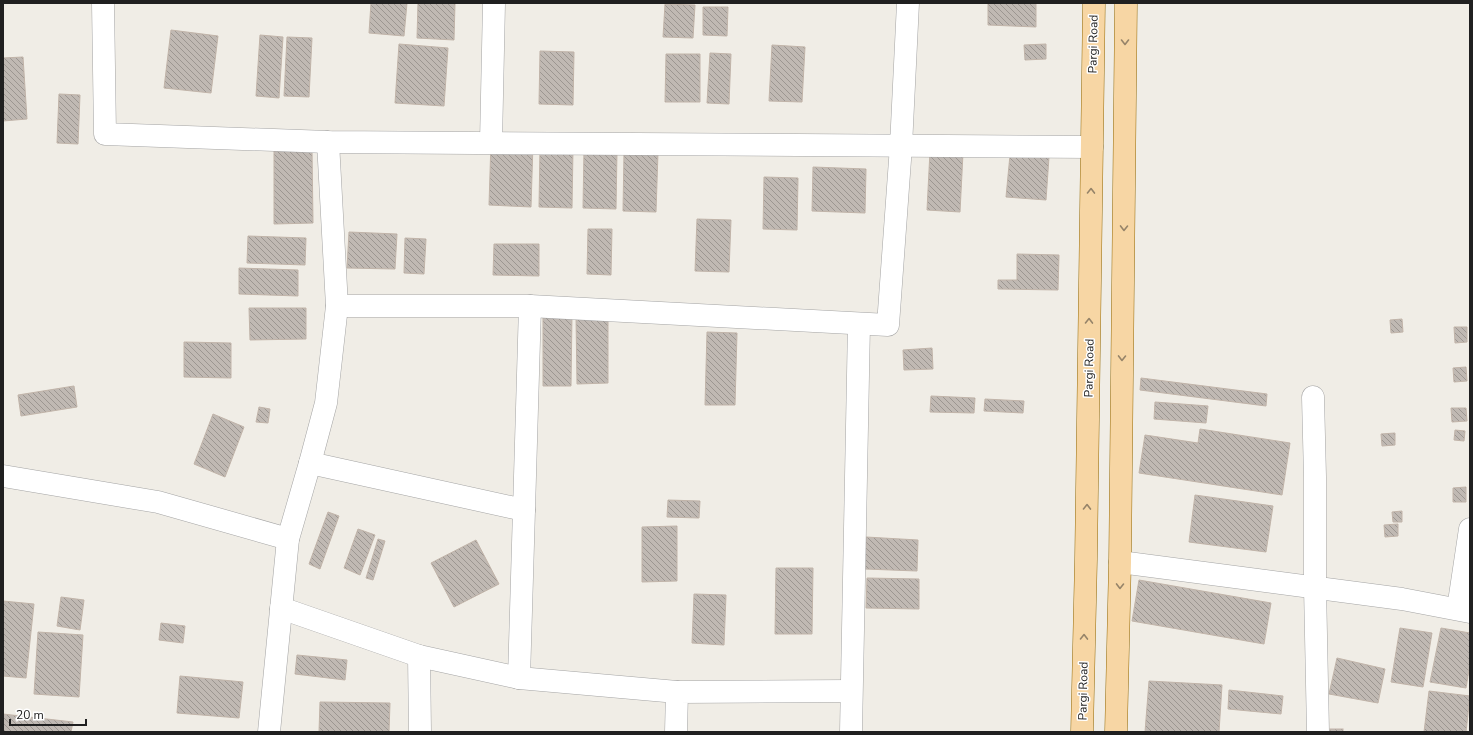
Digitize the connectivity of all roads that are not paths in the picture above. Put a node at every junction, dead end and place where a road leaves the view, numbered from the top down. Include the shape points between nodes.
1 (103, 3) edge
2 (494, 3) edge
3 (908, 3) edge
4 (1094, 3) edge
5 (1126, 3) edge
6 (328, 142) junction
7 (491, 142) junction
8 (901, 146) junction
9 (1092, 147) junction
10 (1090, 298) junction
11 (1123, 299) junction
12 (336, 306) junction
13 (530, 306) junction
14 (859, 324) junction
15 (1313, 397) dead end
16 (310, 463) junction
17 (3, 476) edge
18 (524, 510) junction
19 (1470, 529) edge
20 (288, 539) junction
21 (1120, 562) junction
22 (1314, 587) junction
23 (281, 608) junction
24 (1464, 610) edge
25 (419, 656) junction
26 (519, 678) junction
27 (851, 691) junction
28 (677, 692) junction
29 (268, 732) edge
30 (420, 732) edge
31 (676, 732) edge
32 (851, 732) edge
33 (1082, 732) edge
34 (1116, 732) edge
35 (1318, 732) edge

1 - 6 street via 105,134
2 - 7 street
3 - 8 street
4 - 9 main road, Pargi Road
5 -> 11 main road
6 - 7 street
6 - 12 street
7 - 8 street
8 - 9 street
8 - 14 street via 888,325
10 -> 9 main road, Pargi Road
10 - 11 main road
33 -> 10 main road, Pargi Road
11 -> 21 main road
12 - 13 street
12 - 16 street via 326,403
13 - 14 street
13 - 18 street
14 - 27 street
15 - 22 street
16 - 18 street
16 - 20 street
17 - 20 street via 158,502
18 - 26 street
19 - 24 street
20 - 23 street
21 - 22 street
21 -> 34 main road
22 - 24 street
22 - 35 street
23 - 25 street
23 - 29 street
25 - 26 street
25 - 30 street
26 - 28 street
27 - 28 street
27 - 32 street
28 - 31 street

